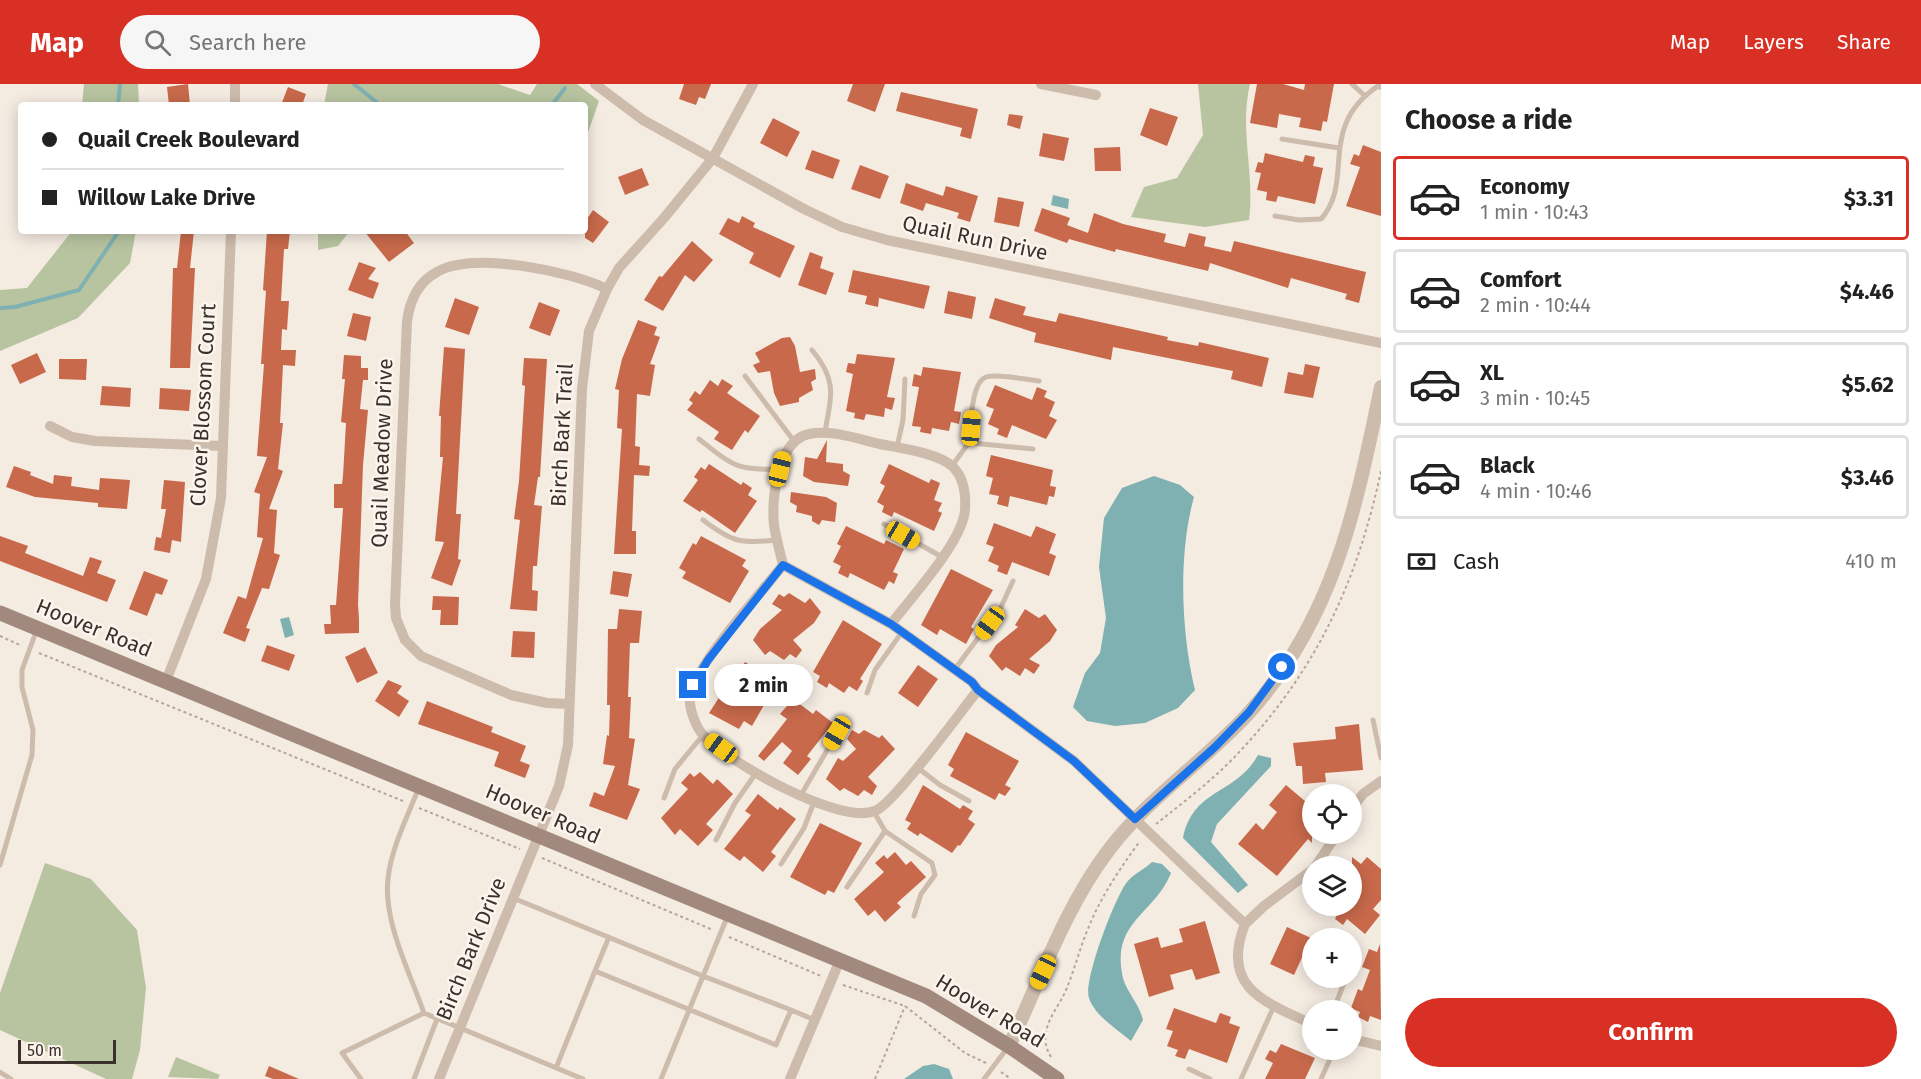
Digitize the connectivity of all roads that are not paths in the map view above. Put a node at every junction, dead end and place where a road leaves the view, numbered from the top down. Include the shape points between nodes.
1 (235, 84) edge
2 (595, 84) edge
3 (753, 84) edge
4 (1041, 84) edge
5 (1352, 84) edge
6 (1381, 84) edge
7 (1096, 95) dead end
8 (1364, 95) junction
9 (235, 102) edge
10 (1282, 139) dead end
11 (1339, 147) junction
12 (712, 158) junction
13 (1275, 216) dead end
14 (231, 234) edge
15 (607, 289) junction
16 (1381, 344) edge
17 (812, 350) dead end
18 (745, 376) dead end
19 (905, 380) dead end
20 (1039, 381) dead end
21 (1381, 387) edge
22 (50, 426) dead end
23 (825, 432) junction
24 (699, 439) dead end
25 (794, 441) junction
26 (969, 444) junction
27 (222, 446) junction
28 (897, 447) junction
29 (1033, 449) dead end
30 (952, 466) junction
31 (780, 469) junction
32 (703, 520) dead end
33 (884, 524) dead end
34 (778, 540) junction
35 (942, 557) junction
36 (783, 565) junction
37 (1014, 581) dead end
38 (0, 613) edge
39 (891, 624) junction
40 (38, 628) junction
41 (903, 631) junction
42 (956, 669) junction
43 (166, 681) junction
44 (978, 690) junction
45 (867, 693) dead end
46 (569, 704) junction
47 (1373, 720) dead end
48 (837, 733) dead end
49 (703, 735) junction
50 (1381, 758) edge
51 (918, 767) junction
52 (756, 773) junction
53 (1381, 781) edge
54 (419, 785) junction
55 (1362, 794) edge
56 (801, 795) junction
57 (664, 798) dead end
58 (814, 801) junction
59 (969, 801) dead end
60 (874, 812) junction
61 (1135, 819) junction
62 (885, 831) junction
63 (538, 835) junction
64 (716, 840) dead end
65 (781, 864) dead end
66 (0, 865) edge
67 (1302, 878) edge
68 (847, 887) dead end
69 (513, 897) junction
70 (728, 913) junction
71 (914, 916) dead end
72 (1245, 924) junction
73 (609, 937) junction
74 (840, 960) junction
75 (595, 971) junction
76 (703, 976) junction
77 (1274, 1006) junction
78 (690, 1009) junction
79 (791, 1010) junction
80 (424, 1013) junction
81 (437, 1019) junction
82 (1302, 1019) edge
83 (815, 1020) junction
84 (460, 1027) junction
85 (1362, 1041) edge
86 (1009, 1046) junction
87 (1381, 1046) edge
88 (1330, 1060) edge
89 (556, 1068) junction
90 (1189, 1069) dead end
91 (0, 1072) edge
92 (11, 1079) edge
93 (361, 1079) edge
94 (414, 1079) edge
95 (439, 1079) edge
96 (584, 1079) edge
97 (661, 1079) edge
98 (790, 1079) edge
99 (984, 1079) edge
100 (1057, 1079) edge
101 (1210, 1079) edge
102 (1241, 1079) edge
103 (1321, 1079) edge

1 - 9 street
2 - 12 street, Quail Run Drive via 644,120
3 - 12 street, Birch Bark Trail
4 - 7 street
5 - 8 lane
6 - 8 lane
8 - 11 lane via 1341,132
10 - 11 lane
11 - 13 lane via 1331,207 1321,219
12 - 15 street, Birch Bark Trail via 619,268
12 - 16 street, Quail Run Drive via 842,227 887,240
14 - 27 street, Clover Blossom Court
15 - 46 street, Birch Bark Trail via 590,331 582,389
15 - 46 street, Quail Meadow Drive via 588,280 531,266 468,264 438,270 424,280 409,305 407,321 395,605 399,629 412,649 432,662 528,700
17 - 23 lane via 830,375 831,399
18 - 25 lane
19 - 28 lane
20 - 26 lane via 986,377 981,381 974,396
21 - 61 street via 1343,549 1308,628 1249,712
22 - 27 street via 72,437 95,441
23 - 25 street via 806,434
23 - 28 street
24 - 31 lane via 733,465 756,470
25 - 31 street via 784,454
26 - 29 lane
26 - 30 lane
27 - 43 street, Clover Blossom Court via 221,498 206,579
28 - 30 street
30 - 35 street via 966,494 965,513
31 - 34 street via 774,524
32 - 34 lane via 731,540
33 - 35 lane
34 - 36 street
35 - 39 street
36 - 39 street
36 - 49 street via 693,685 692,714
37 - 42 lane via 1001,607
38 - 40 main road, Hoover Road
39 - 41 street
40 - 43 main road, Hoover Road
40 - 66 lane via 22,670 22,687 32,715 32,755
41 - 42 street
41 - 45 lane via 875,670
42 - 44 street
43 - 54 main road, Hoover Road
44 - 51 street
44 - 61 street via 1074,761
46 - 63 street, Birch Bark Trail via 564,766
47 - 50 lane
48 - 56 lane
49 - 52 street
49 - 57 lane via 675,770
51 - 59 lane
51 - 60 street
52 - 56 street
52 - 64 lane
53 - 55 street
54 - 63 main road, Hoover Road
54 - 80 lane via 388,878 387,900
56 - 58 street
58 - 60 street via 848,813
58 - 65 lane via 804,828
60 - 62 lane
61 - 72 street
61 - 86 street via 1107,852 1079,896
62 - 68 lane
62 - 71 lane via 934,868 935,874 921,894
63 - 69 street, Birch Bark Drive
63 - 70 main road, Hoover Road
67 - 72 street
69 - 73 lane
69 - 84 street, Birch Bark Drive
70 - 74 main road, Hoover Road
70 - 76 lane
72 - 77 street via 1236,954 1242,975 1253,993
73 - 75 lane
73 - 76 lane
74 - 83 street
74 - 86 main road, Hoover Road via 926,996
75 - 78 lane
75 - 89 lane
76 - 78 lane
76 - 79 lane
77 - 82 street
77 - 102 lane
78 - 79 lane via 776,1045
78 - 97 lane
79 - 83 lane
80 - 81 lane
80 - 93 lane via 342,1053
81 - 84 lane
81 - 94 lane
83 - 98 street
84 - 89 lane
84 - 95 street, Birch Bark Drive
85 - 87 street
86 - 99 lane
86 - 100 main road, Hoover Road
88 - 103 lane
89 - 96 lane
90 - 101 lane
91 - 92 lane

